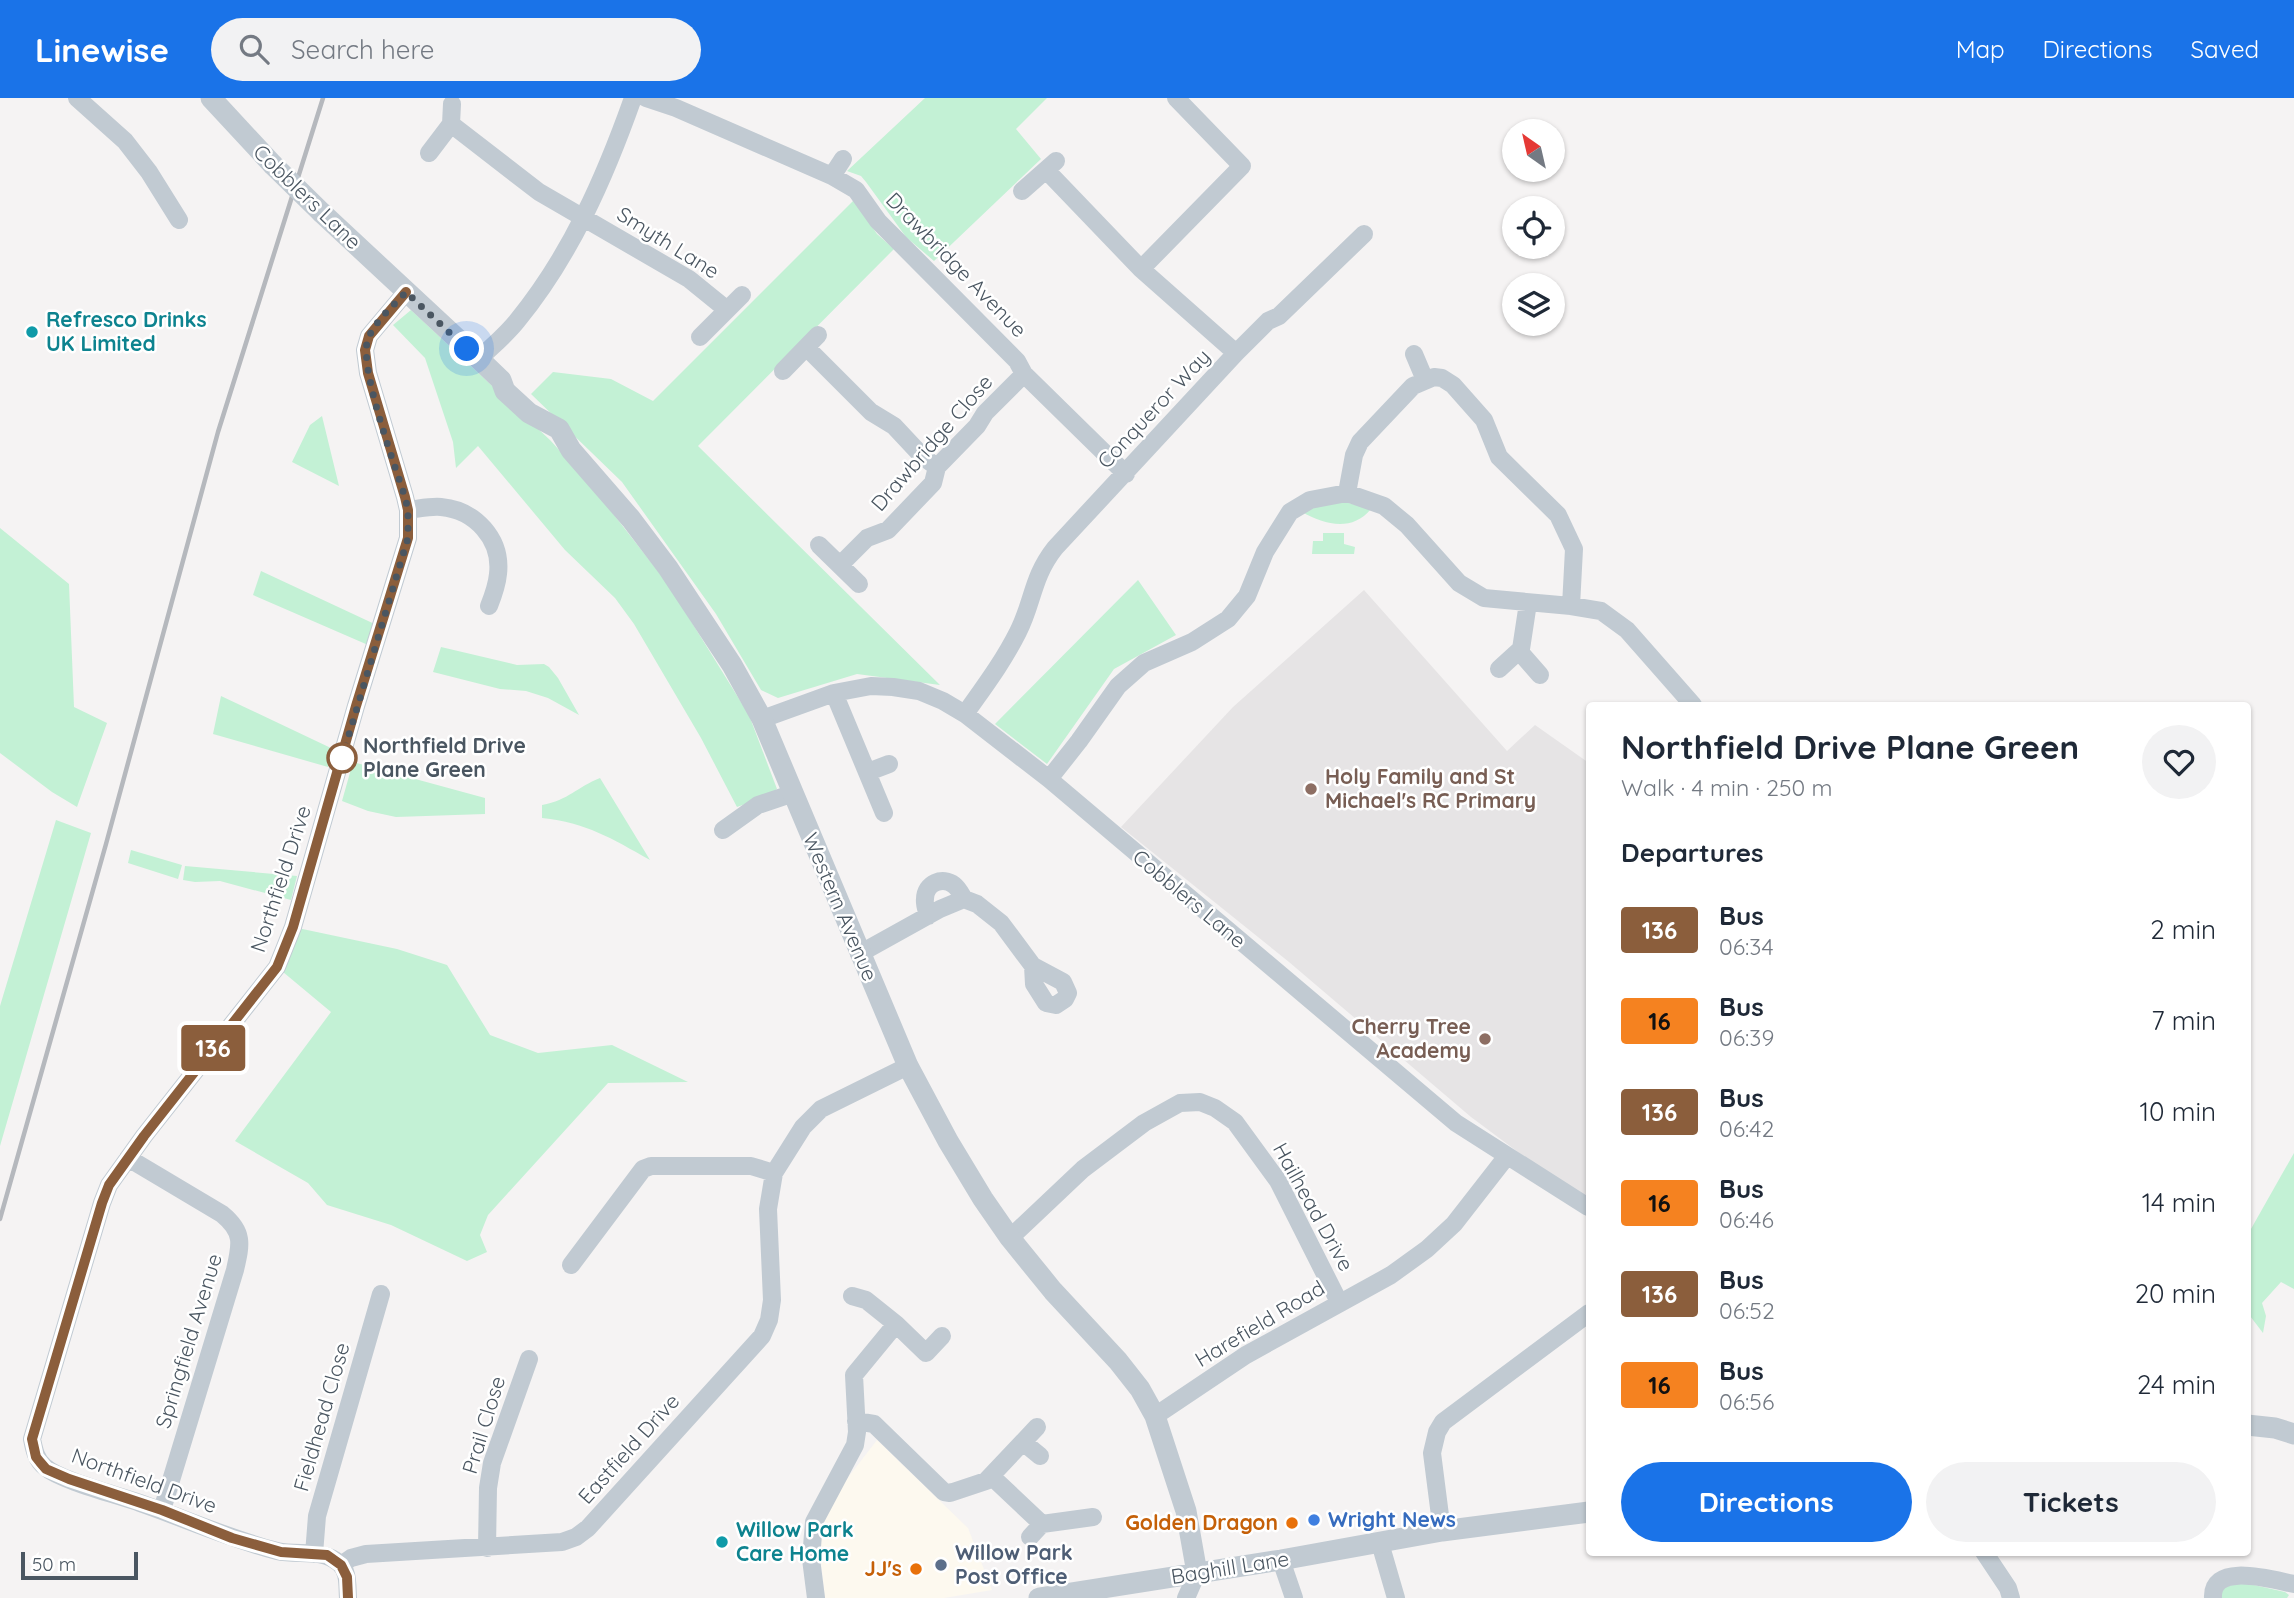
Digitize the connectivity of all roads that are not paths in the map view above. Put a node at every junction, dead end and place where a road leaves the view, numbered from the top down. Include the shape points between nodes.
1 (77, 98) edge
2 (211, 98) edge
3 (633, 98) edge
4 (646, 98) edge
5 (1176, 98) edge
6 (452, 104) dead end
7 (451, 124) junction
8 (429, 153) dead end
9 (843, 159) dead end
10 (832, 176) junction
11 (1021, 191) dead end
12 (584, 219) junction
13 (179, 220) dead end
14 (1364, 233) dead end
15 (1141, 269) junction
16 (406, 292) junction
17 (742, 295) dead end
18 (726, 309) junction
19 (700, 337) dead end
20 (1236, 353) junction
21 (1414, 354) dead end
22 (479, 359) junction
23 (783, 371) dead end
24 (1024, 374) junction
25 (1425, 380) junction
26 (937, 467) junction
27 (1126, 474) junction
28 (1347, 493) junction
29 (408, 510) junction
30 (819, 545) dead end
31 (840, 565) junction
32 (859, 584) dead end
33 (1528, 603) junction
34 (489, 606) dead end
35 (1571, 606) junction
36 (1519, 651) junction
37 (1499, 669) dead end
38 (1540, 675) dead end
39 (834, 692) junction
40 (1690, 702) edge
41 (965, 714) junction
42 (762, 719) junction
43 (888, 764) dead end
44 (868, 772) junction
45 (1049, 779) junction
46 (793, 793) junction
47 (884, 813) dead end
48 (723, 830) dead end
49 (964, 899) junction
50 (928, 916) junction
51 (859, 954) junction
52 (1032, 966) dead end
53 (908, 1066) junction
54 (1507, 1156) junction
55 (128, 1158) junction
56 (774, 1173) junction
57 (1586, 1206) edge
58 (1010, 1238) junction
59 (571, 1265) dead end
60 (381, 1294) dead end
61 (852, 1296) dead end
62 (1339, 1302) junction
63 (1586, 1316) edge
64 (897, 1324) junction
65 (942, 1336) dead end
66 (529, 1359) dead end
67 (1155, 1416) junction
68 (856, 1421) junction
69 (2251, 1425) edge
70 (1037, 1427) dead end
71 (2294, 1434) edge
72 (1023, 1442) junction
73 (1040, 1456) dead end
74 (991, 1476) junction
75 (162, 1510) junction
76 (1586, 1512) edge
77 (1093, 1517) dead end
78 (1442, 1531) junction
79 (1380, 1543) junction
80 (487, 1548) junction
81 (314, 1553) junction
82 (1987, 1556) edge
83 (1281, 1560) junction
84 (341, 1565) junction
85 (1197, 1573) junction
86 (2294, 1584) edge
87 (348, 1598) edge
88 (816, 1598) edge
89 (1039, 1598) edge
90 (1186, 1598) edge
91 (1294, 1598) edge
92 (1396, 1598) edge
93 (2011, 1598) edge
94 (2213, 1598) edge

1 - 13 street via 125,141
2 - 16 street, Cobblers Lane, bridge via 273,165
3 - 12 street
4 - 10 street, Drawbridge Avenue
5 - 15 street via 1242,166
6 - 7 street
7 - 8 street
7 - 12 street, Smyth Lane
9 - 10 street
10 - 24 street, Drawbridge Avenue via 856,190 878,221 1017,361
11 - 15 street, Conqueror Way via 1051,166
12 - 18 street, Smyth Lane via 689,279
12 - 22 street via 516,323
14 - 20 street
15 - 20 street, Conqueror Way
16 - 22 street, Western Avenue
16 - 29 street, Northfield Drive via 369,336 365,350
17 - 18 street, Smyth Lane
18 - 19 street, Smyth Lane
20 - 27 street, Conqueror Way
21 - 25 street
22 - 42 street, Western Avenue via 528,413 559,429 571,450 631,519 708,628
23 - 26 street via 812,342 871,412 894,426
24 - 26 street, Drawbridge Close
24 - 27 street, Drawbridge Avenue
25 - 28 street via 1413,386 1356,448
25 - 35 street via 1442,378 1453,385 1485,420 1499,457 1558,515 1573,549
26 - 31 street, Drawbridge Close via 933,483 888,530 867,538
27 - 41 street, Conqueror Way via 1042,565 1020,629
28 - 33 street via 1384,506 1467,588 1484,598
28 - 45 street via 1310,500 1290,512 1265,552 1247,596 1228,619 1192,642 1143,663 1126,678
29 - 34 street via 439,506 475,519 486,530 498,558 499,574
29 - 55 street, Northfield Drive via 408,538 286,948 277,967
30 - 31 street
31 - 32 street
33 - 35 street
33 - 36 street
35 - 40 street via 1601,611 1627,630
36 - 37 street
36 - 38 street
39 - 41 street, Cobblers Lane via 871,686 919,691
39 - 42 street, Cobblers Lane
39 - 44 street
41 - 45 street, Cobblers Lane
42 - 46 street, Western Avenue
43 - 44 street
44 - 47 street
45 - 54 street, Cobblers Lane via 1456,1124
46 - 48 street via 758,805
46 - 51 street, Western Avenue
49 - 50 street
49 - 50 street via 952,882 933,883 925,898
49 - 52 street via 1001,923
50 - 51 street
51 - 53 street, Western Avenue
53 - 56 street, Eastfield Drive via 821,1109 803,1126
53 - 58 street, Western Avenue via 948,1141
54 - 57 street, Cobblers Lane
54 - 62 street, Harefield Road via 1454,1224 1427,1249 1391,1275
55 - 75 street, Springfield Avenue via 222,1214 240,1236 235,1270
55 - 75 street, Northfield Drive via 102,1203 32,1439 36,1457 46,1469
56 - 59 street via 751,1166 643,1169
56 - 80 street, Eastfield Drive via 768,1209 772,1300 762,1336 588,1528 562,1542
58 - 62 street, Hailhead Drive via 1083,1169 1144,1123 1180,1103 1200,1101 1235,1122 1278,1181
58 - 67 street, Western Avenue via 1053,1292 1118,1360
60 - 81 street, Fieldhead Close via 317,1516
61 - 64 street via 866,1300
62 - 67 street, Harefield Road via 1246,1355
63 - 78 street via 1443,1422 1432,1453
64 - 65 street via 926,1353
64 - 68 street via 854,1375
66 - 80 street, Prail Close via 492,1463
67 - 85 street, Western Avenue via 1186,1511
68 - 74 street via 874,1424 944,1492
68 - 88 street via 855,1445 814,1522 811,1559
69 - 71 street
70 - 72 street
72 - 73 street
72 - 74 street
74 - 77 street via 1036,1531
75 - 81 street, Northfield Drive via 281,1552
76 - 78 street, Baghill Lane
78 - 79 street, Baghill Lane
79 - 83 street, Baghill Lane
79 - 92 street
80 - 84 street, Eastfield Drive via 366,1554
81 - 84 street, Northfield Drive
82 - 93 street
83 - 85 street, Baghill Lane
83 - 91 street
84 - 87 street
85 - 89 street, Baghill Lane
85 - 90 street
86 - 94 street via 2236,1575 2218,1581

